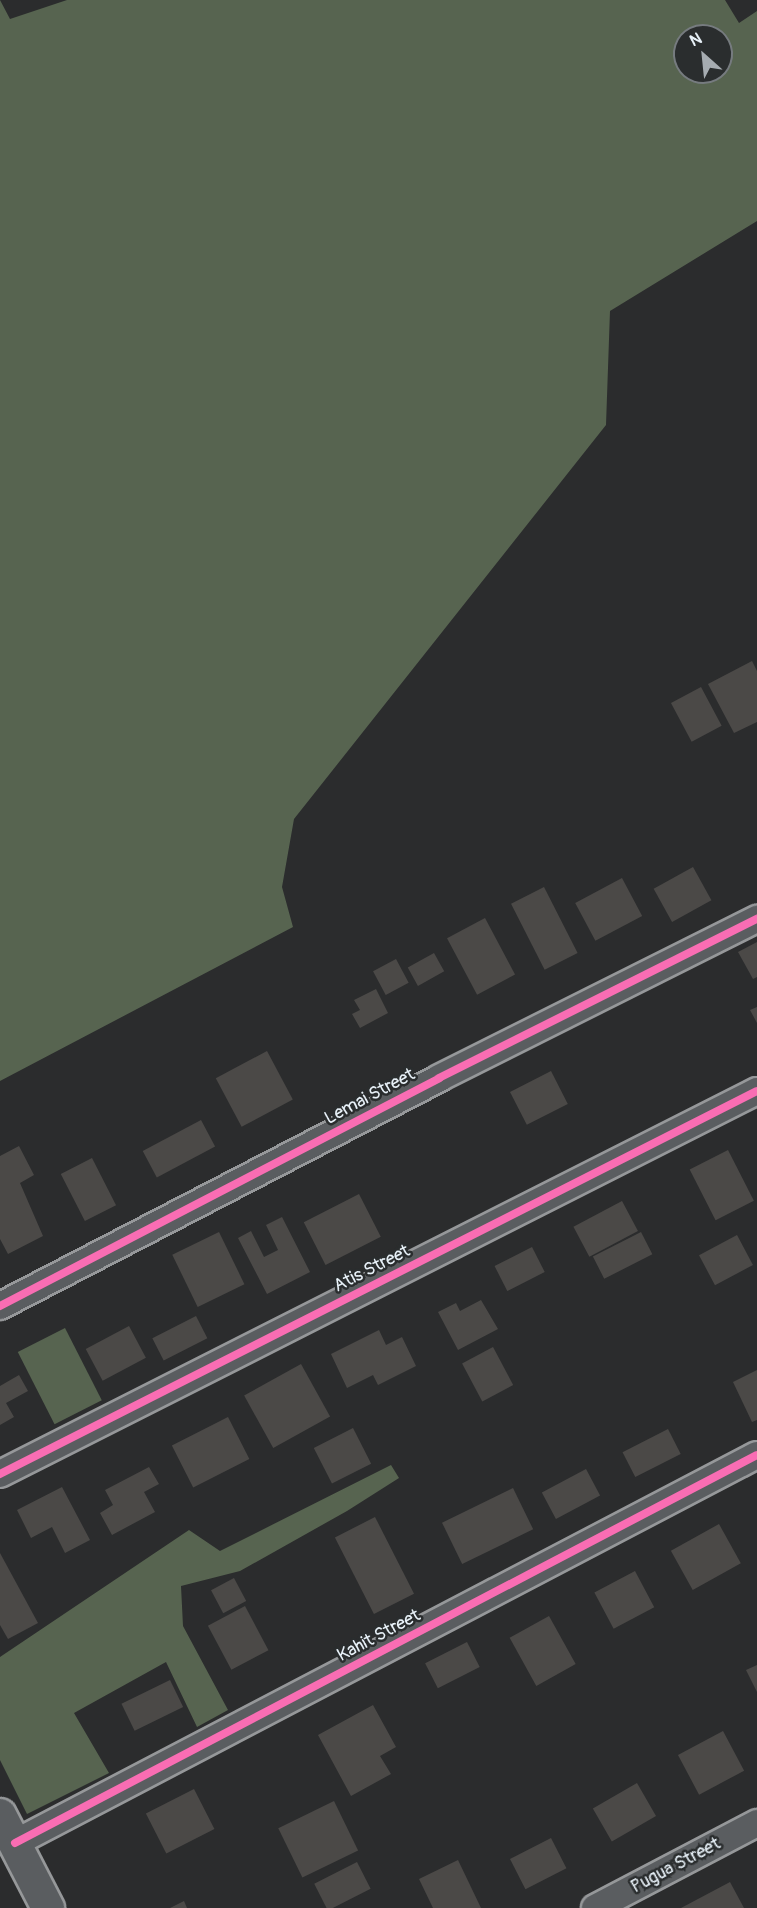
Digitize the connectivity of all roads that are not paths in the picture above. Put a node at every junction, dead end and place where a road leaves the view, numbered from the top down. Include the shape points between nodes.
1 (757, 919) edge
2 (757, 1091) edge
3 (0, 1306) edge
4 (757, 1455) edge
5 (0, 1474) edge
6 (0, 1815) edge
7 (757, 1823) edge
8 (15, 1843) junction
9 (48, 1908) edge
10 (596, 1908) edge

1 - 3 street, Lemai Street via 439,1078
2 - 5 street, Atis Street
4 - 8 street, Kahit Street
6 - 8 main road
7 - 10 street, Pugua Street
8 - 9 main road

